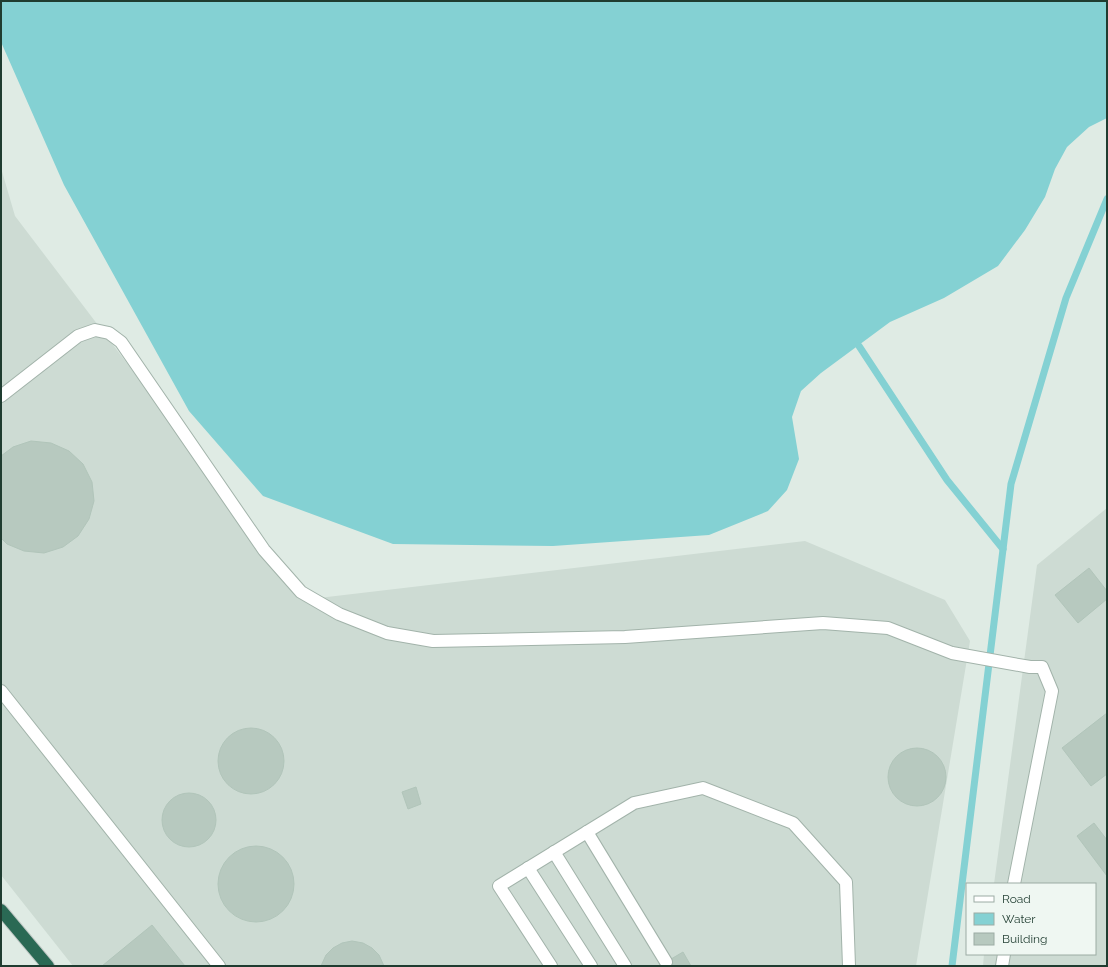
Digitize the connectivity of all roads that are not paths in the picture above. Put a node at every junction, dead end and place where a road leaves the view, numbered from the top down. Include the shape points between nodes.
1 (1, 396) edge
2 (1, 691) edge
3 (587, 832) junction
4 (554, 852) junction
5 (528, 868) junction
6 (1014, 883) edge
7 (1, 910) edge
8 (1004, 955) edge
9 (666, 962) dead end
10 (48, 966) edge
11 (219, 966) edge
12 (551, 966) edge
13 (591, 966) edge
14 (625, 966) edge
15 (849, 966) edge
16 (1002, 966) edge

1 - 6 lane via 78,336 95,330 109,333 121,342 264,550 300,592 339,614 387,633 433,641 625,638 823,623 888,628 952,653 1042,666 1052,691
2 - 11 lane
3 - 4 lane
3 - 9 lane
3 - 15 lane via 634,803 703,788 793,823 846,882
4 - 5 lane
4 - 14 lane
5 - 12 lane via 499,886
5 - 13 lane
7 - 10 highway
8 - 16 lane

